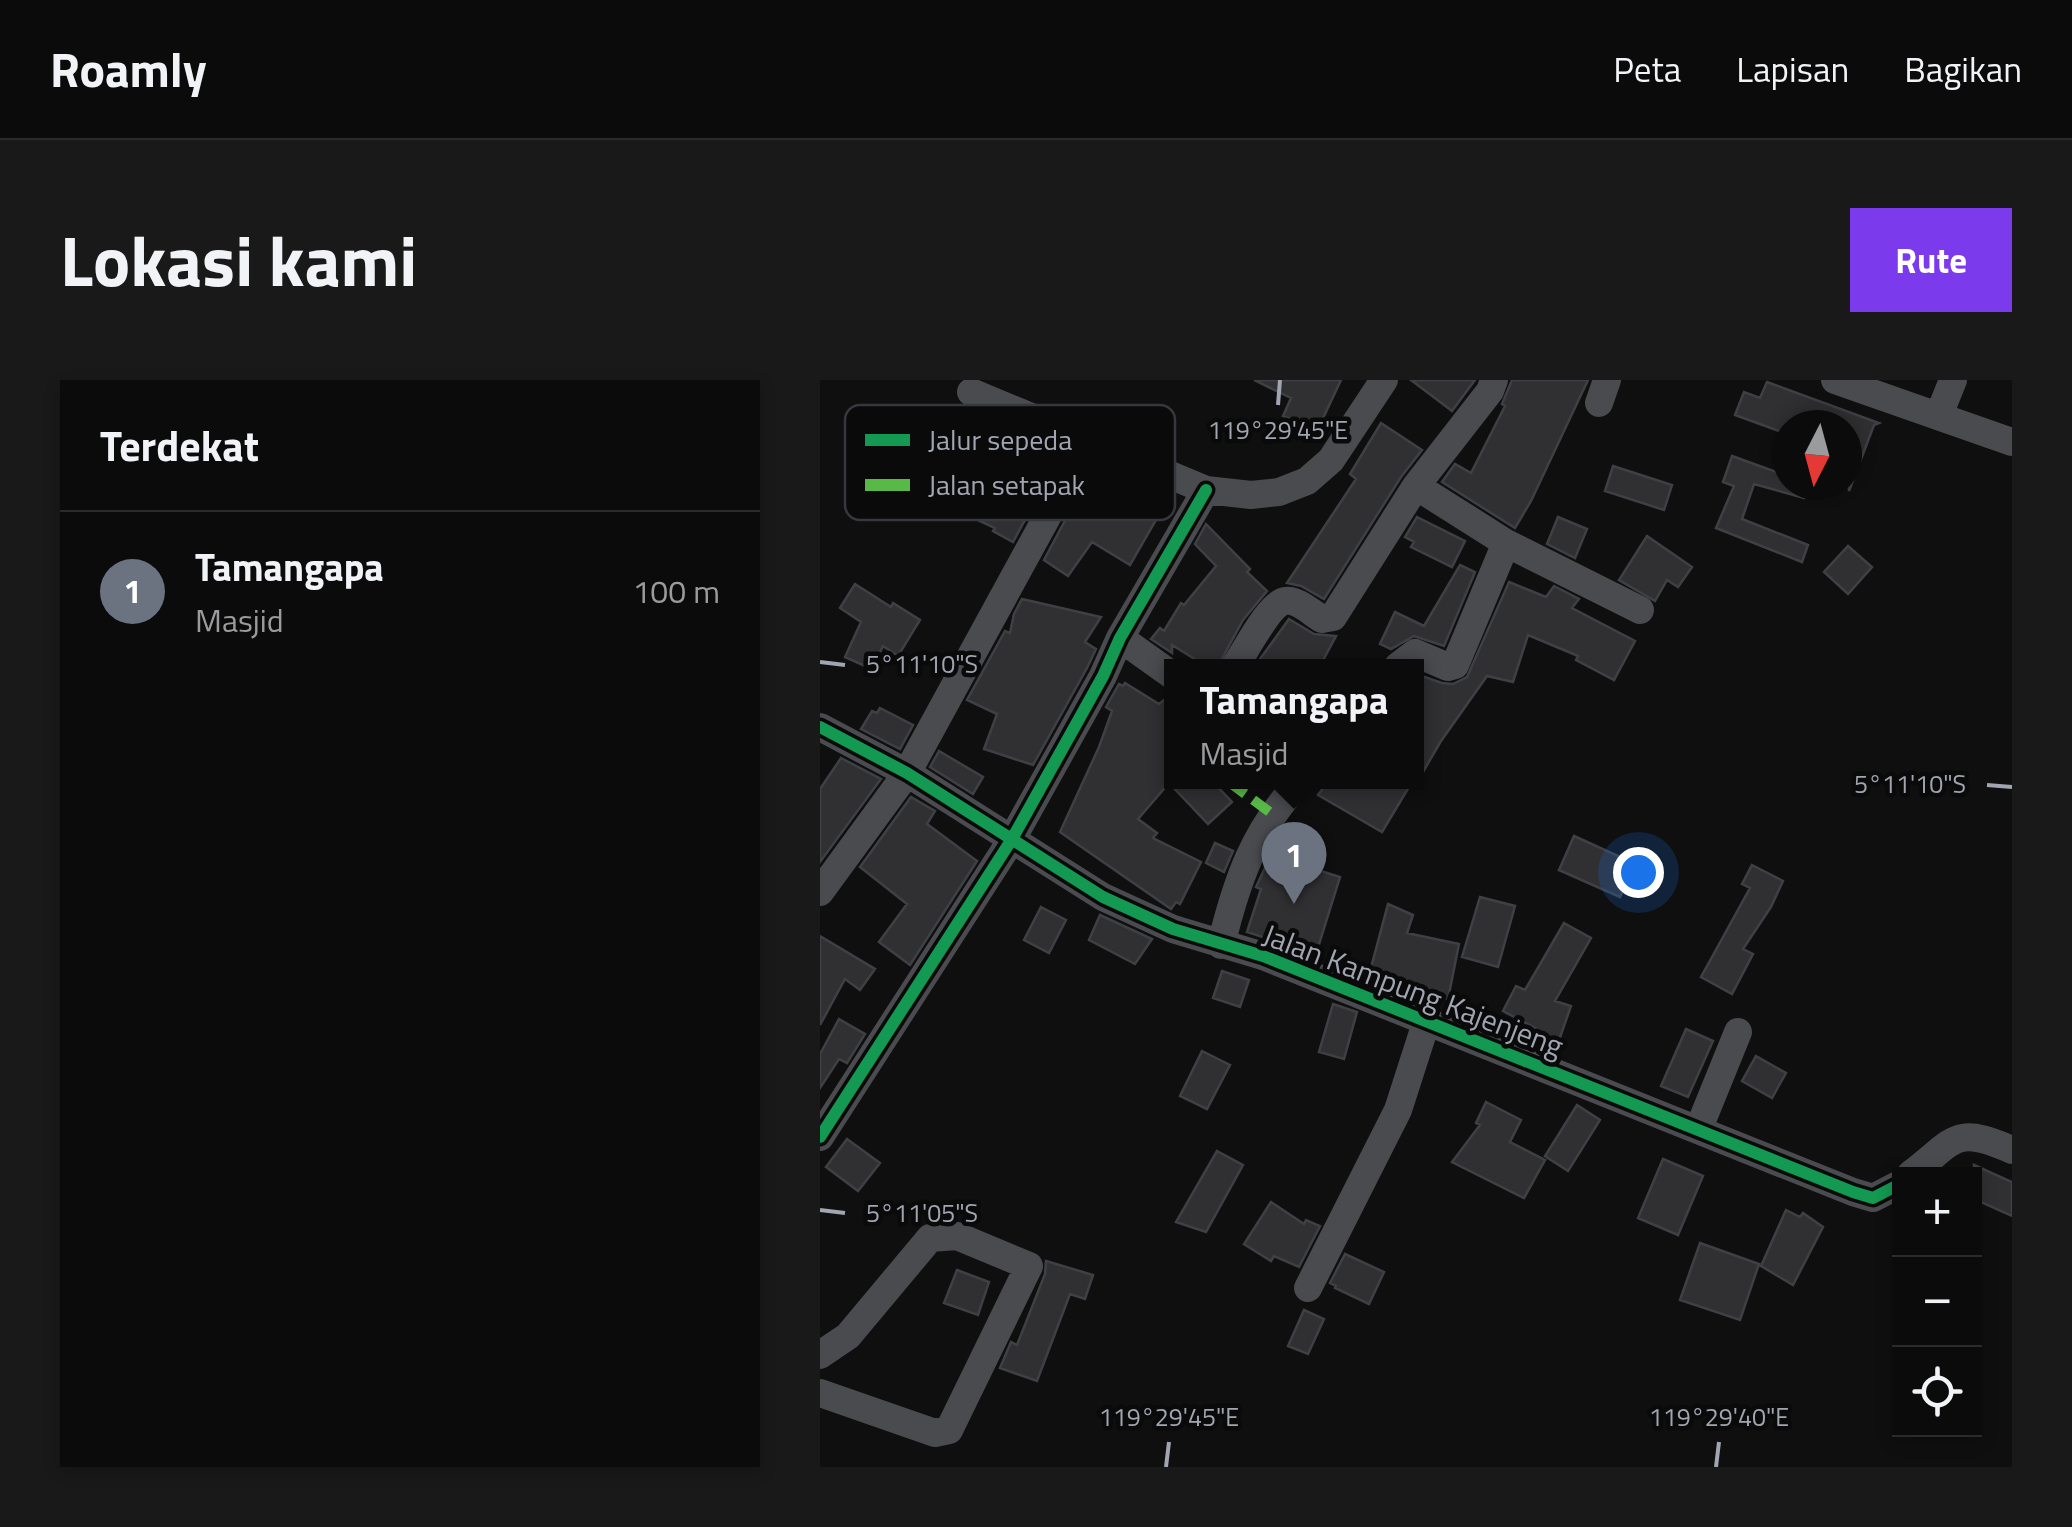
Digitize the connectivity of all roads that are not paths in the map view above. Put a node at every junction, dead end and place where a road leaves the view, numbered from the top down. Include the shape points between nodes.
1 (1384, 380) edge
2 (1494, 380) edge
3 (1835, 380) edge
4 (1953, 380) edge
5 (971, 392) dead end
6 (1001, 405) edge
7 (1939, 415) junction
8 (2012, 442) edge
9 (1175, 477) edge
10 (1416, 486) junction
11 (1206, 490) junction
12 (1045, 520) edge
13 (1506, 544) junction
14 (1640, 610) dead end
15 (1120, 638) junction
16 (1239, 659) edge
17 (1407, 659) edge
18 (1164, 669) edge
19 (820, 727) edge
20 (907, 773) junction
21 (1293, 789) edge
22 (1012, 839) junction
23 (820, 892) edge
24 (1221, 946) junction
25 (1426, 1023) junction
26 (1738, 1032) dead end
27 (824, 1120) edge
28 (1699, 1128) junction
29 (2012, 1150) edge
30 (1919, 1167) edge
31 (1892, 1188) edge
32 (1308, 1288) dead end
33 (820, 1354) edge
34 (820, 1393) edge

1 - 11 street via 1331,460 1307,482 1251,495
2 - 10 street
3 - 7 street
4 - 7 street
5 - 6 street
7 - 8 street
9 - 11 street
10 - 13 street
10 - 16 street via 1333,617 1322,619 1292,600 1280,602
11 - 15 street
12 - 20 street
13 - 14 street
13 - 17 street via 1455,665 1415,653
15 - 18 street
15 - 22 street
19 - 20 street, Jalan Kampung Kajenjeng
20 - 22 street, Jalan Kampung Kajenjeng
20 - 23 street
21 - 24 street via 1271,813 1236,884
22 - 24 street, Jalan Kampung Kajenjeng via 1103,898
22 - 27 street
24 - 25 street, Jalan Kampung Kajenjeng via 1263,956
25 - 28 street, Jalan Kampung Kajenjeng
25 - 32 street via 1398,1110
26 - 28 street
28 - 31 street, Jalan Kampung Kajenjeng via 1873,1198
29 - 30 street via 1970,1136 1951,1140
33 - 34 street via 848,1336 930,1238 957,1236 1029,1266 949,1430 935,1433

